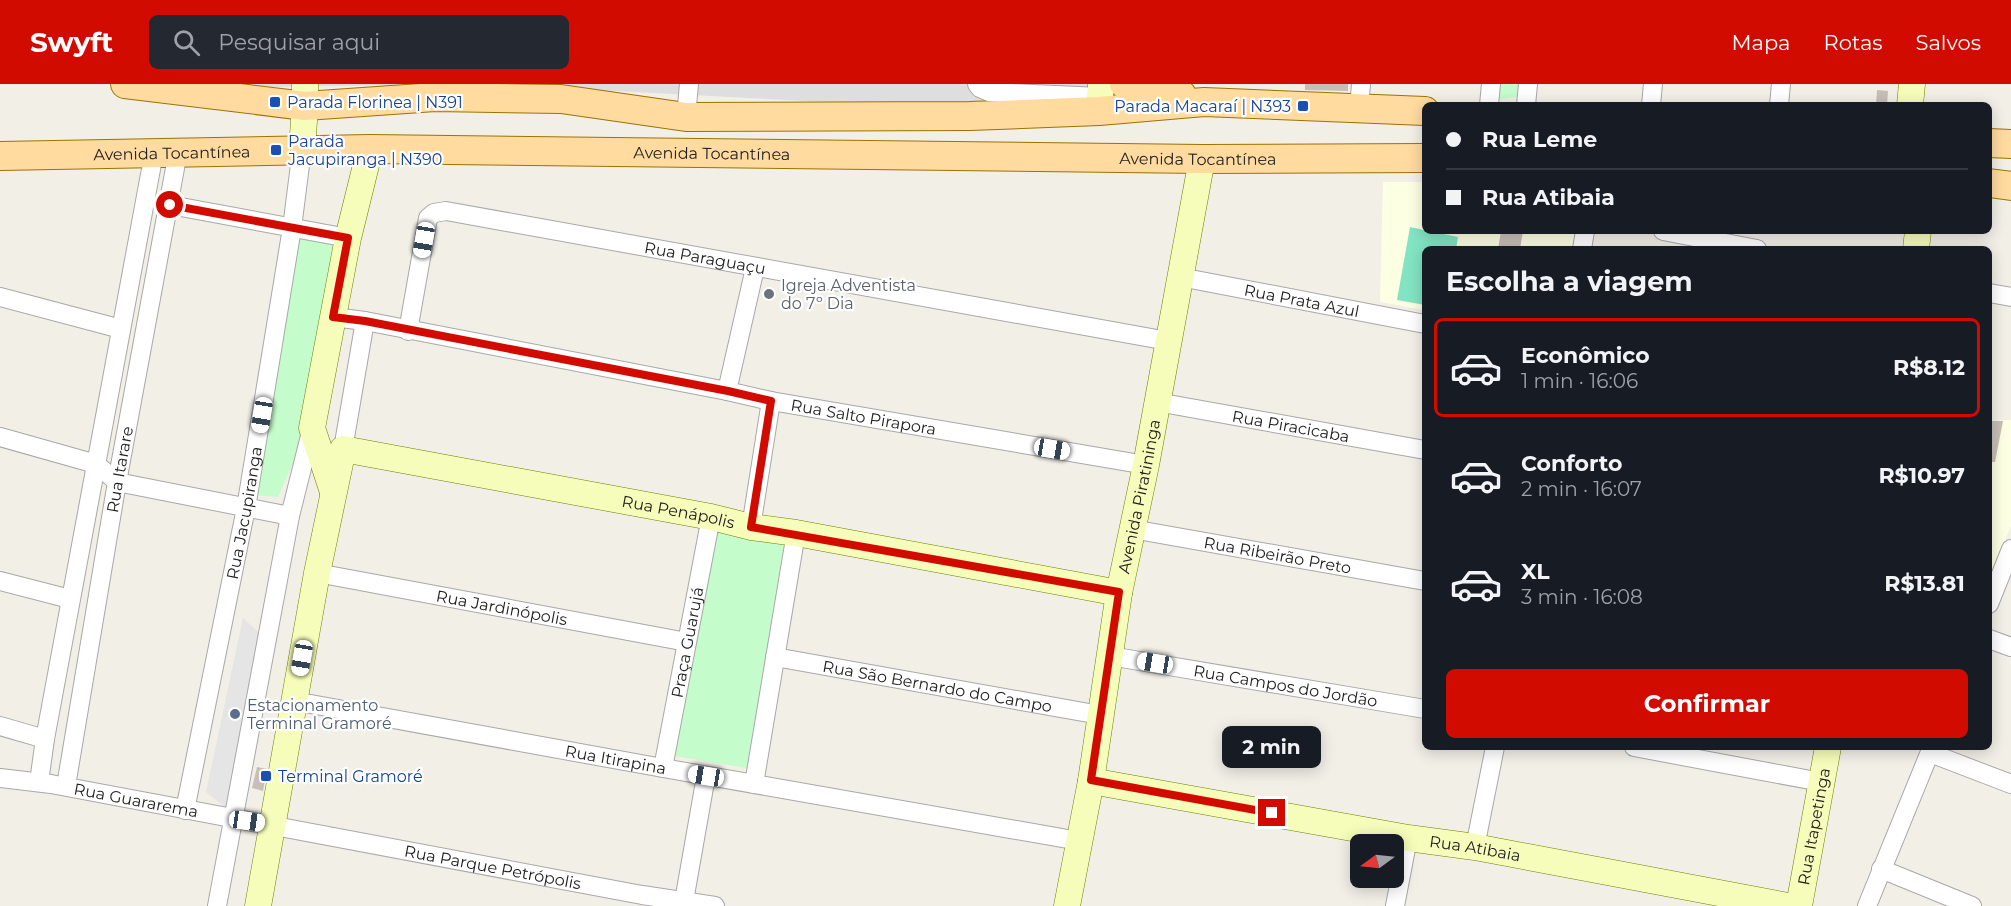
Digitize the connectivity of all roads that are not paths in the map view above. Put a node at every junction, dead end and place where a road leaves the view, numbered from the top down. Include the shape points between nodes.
1 (125, 84) edge
2 (374, 84) edge
3 (689, 84) edge
4 (977, 84) edge
5 (1491, 84) edge
6 (1528, 84) edge
7 (1653, 84) edge
8 (1781, 84) edge
9 (1912, 84) edge
10 (171, 86) edge
11 (436, 90) edge
12 (561, 92) edge
13 (1234, 93) edge
14 (1106, 94) edge
15 (305, 95) edge
16 (1360, 96) edge
17 (1489, 102) edge
18 (1526, 102) edge
19 (1651, 102) edge
20 (1779, 102) edge
21 (1910, 102) edge
22 (1422, 110) edge
23 (686, 117) junction
24 (1992, 143) edge
25 (2011, 144) edge
26 (370, 148) junction
27 (302, 149) junction
28 (166, 153) junction
29 (0, 156) edge
30 (1422, 158) edge
31 (1202, 159) junction
32 (1992, 183) edge
33 (2011, 186) edge
34 (170, 205) junction
35 (292, 228) junction
36 (1679, 234) edge
37 (348, 238) junction
38 (1741, 246) edge
39 (755, 268) junction
40 (1180, 277) junction
41 (1992, 294) edge
42 (0, 297) edge
43 (2011, 297) edge
44 (333, 317) junction
45 (365, 321) junction
46 (1422, 323) edge
47 (122, 329) junction
48 (408, 331) junction
49 (1168, 341) junction
50 (728, 391) junction
51 (771, 401) junction
52 (1156, 402) junction
53 (312, 428) junction
54 (0, 437) edge
55 (343, 449) junction
56 (1422, 449) edge
57 (96, 464) junction
58 (1146, 465) junction
59 (117, 482) junction
60 (333, 492) junction
61 (246, 508) junction
62 (290, 516) junction
63 (711, 518) junction
64 (751, 527) junction
65 (1132, 529) junction
66 (796, 533) junction
67 (2011, 549) edge
68 (317, 573) junction
69 (1422, 580) edge
70 (0, 581) edge
71 (1119, 592) junction
72 (1992, 596) edge
73 (70, 599) junction
74 (1992, 640) edge
75 (687, 642) junction
76 (2011, 647) edge
77 (1110, 656) junction
78 (775, 657) junction
79 (294, 701) junction
80 (1422, 708) edge
81 (1100, 715) junction
82 (0, 726) edge
83 (45, 739) junction
84 (1495, 750) edge
85 (1650, 750) edge
86 (1827, 750) edge
87 (1931, 750) edge
88 (663, 768) junction
89 (706, 776) junction
90 (0, 777) edge
91 (1091, 780) junction
92 (39, 782) junction
93 (1821, 782) junction
94 (754, 784) junction
95 (2011, 784) edge
96 (66, 786) junction
97 (185, 810) junction
98 (232, 819) junction
99 (271, 824) junction
100 (1408, 838) junction
101 (1079, 841) junction
102 (1474, 846) junction
103 (1881, 869) junction
104 (641, 900) edge
105 (684, 901) junction
106 (217, 906) edge
107 (258, 906) edge
108 (715, 906) edge
109 (1067, 906) edge
110 (1395, 906) edge
111 (1788, 906) edge
112 (1799, 906) edge
113 (1867, 906) edge
114 (1972, 906) edge

1 - 10 main road
2 - 11 main road via 414,91
3 - 23 street
4 - 14 street via 989,92
5 - 17 street
6 - 18 street
7 - 19 street
8 - 20 street
9 - 21 street
10 - 15 main road
11 - 12 main road
11 - 15 main road
12 - 23 main road
13 - 14 main road via 1204,102
13 - 16 main road
14 - 23 main road via 970,116
15 - 27 street, Rua Jacupiranga
16 - 22 main road
24 - 25 main road
26 - 27 main road, Avenida Tocantínea
26 - 31 main road, Avenida Tocantínea
26 - 37 street
27 - 28 main road, Avenida Tocantínea
27 - 35 street, Rua Jacupiranga
28 - 29 main road, Avenida Tocantínea
28 - 34 street, Rua Itarare
28 - 47 street, Rua Itarare
30 - 31 main road, Avenida Tocantínea
31 - 40 street, Avenida Piratininga
32 - 33 main road
34 - 35 street
34 - 59 street, Rua Itarare
35 - 37 street
35 - 61 street, Rua Jacupiranga
36 - 38 street
37 - 44 street
39 - 48 street, Rua Paraguaçu via 439,211 428,218
39 - 49 street, Rua Paraguaçu
39 - 50 street
40 - 46 street, Rua Prata Azul
40 - 49 street, Avenida Piratininga
41 - 43 street
42 - 47 street
44 - 45 street, Rua Salto Pirapora
44 - 53 street
45 - 48 street, Rua Salto Pirapora
45 - 55 street
47 - 57 street, Rua Itarare
48 - 50 street, Rua Salto Pirapora
49 - 52 street, Avenida Piratininga
50 - 51 street, Rua Salto Pirapora
51 - 58 street, Rua Salto Pirapora
51 - 64 street
52 - 56 street, Rua Piracicaba
52 - 58 street, Avenida Piratininga
53 - 60 street
53 - 62 street
54 - 57 street
55 - 60 street
55 - 63 street, Rua Penápolis
57 - 59 street
57 - 73 street, Rua Itarare
58 - 65 street, Avenida Piratininga
59 - 61 street
59 - 96 street, Rua Itarare
60 - 68 street
61 - 62 street
61 - 97 street, Rua Jacupiranga
62 - 98 street
63 - 64 street, Rua Penápolis
63 - 75 street, Praça Guarujá
64 - 66 street, Rua Penápolis
65 - 69 street, Rua Ribeirão Preto
65 - 71 street, Avenida Piratininga
66 - 71 street, Rua Penápolis
66 - 78 street
67 - 72 street
68 - 75 street, Rua Jardinópolis
68 - 79 street
70 - 73 street
71 - 77 street, Avenida Piratininga
73 - 83 street, Rua Itarare
74 - 76 street
75 - 88 street, Praça Guarujá
77 - 80 street, Rua Campos do Jordão
77 - 81 street, Avenida Piratininga
78 - 81 street, Rua São Bernardo do Campo
78 - 94 street
79 - 88 street, Rua Itirapina
79 - 99 street
81 - 91 street, Avenida Piratininga
82 - 83 street
83 - 92 street, Rua Itarare
84 - 102 street
85 - 93 street
86 - 93 street, Rua Itapetinga
87 - 95 street
87 - 103 street
88 - 89 street, Rua Itirapina
89 - 94 street, Rua Itirapina
89 - 105 street
90 - 92 street, Rua Guararema
91 - 100 street, Rua Atibaia
91 - 101 street, Avenida Piratininga
92 - 96 street, Rua Guararema
93 - 112 street, Rua Itapetinga
94 - 101 street, Rua Itirapina
96 - 97 street, Rua Guararema
97 - 98 street, Rua Guararema
98 - 99 street, Rua Guararema
98 - 106 street
99 - 104 street, Rua Parque Petrópolis
99 - 107 street
100 - 102 street, Rua Atibaia
100 - 110 street
101 - 109 street, Avenida Piratininga
102 - 111 street, Rua Atibaia
103 - 113 street
103 - 114 street
104 - 105 street, Rua Parque Petrópolis
105 - 108 street, Rua Parque Petrópolis

